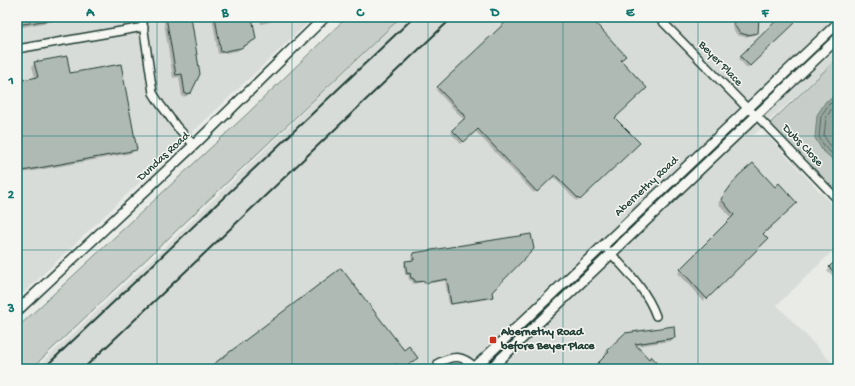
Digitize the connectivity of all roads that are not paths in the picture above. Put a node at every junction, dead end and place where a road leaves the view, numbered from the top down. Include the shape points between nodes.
1 (142, 17) edge
2 (324, 17) edge
3 (658, 17) edge
4 (838, 23) edge
5 (144, 27) junction
6 (838, 38) edge
7 (17, 49) edge
8 (748, 109) junction
9 (756, 115) junction
10 (194, 145) junction
11 (838, 200) edge
12 (602, 245) junction
13 (610, 254) junction
14 (17, 311) edge
15 (656, 316) dead end
16 (438, 363) dead end
17 (474, 368) edge
18 (490, 369) edge

1 - 5 street
2 - 10 main road, Dundas Road
3 - 8 street, Beyer Place
4 - 8 main road, Abernethy Road
5 - 7 street
5 - 10 street via 154,93 173,121
6 - 9 main road, Abernethy Road
8 - 9 street, Dubs Close
8 - 12 main road, Abernethy Road
9 - 11 street, Dubs Close
9 - 13 main road, Abernethy Road
10 - 14 main road, Dundas Road
12 - 13 street
12 - 17 main road, Abernethy Road
13 - 15 street via 635,280 652,303
13 - 18 main road, Abernethy Road
16 - 17 street via 446,358 466,358

